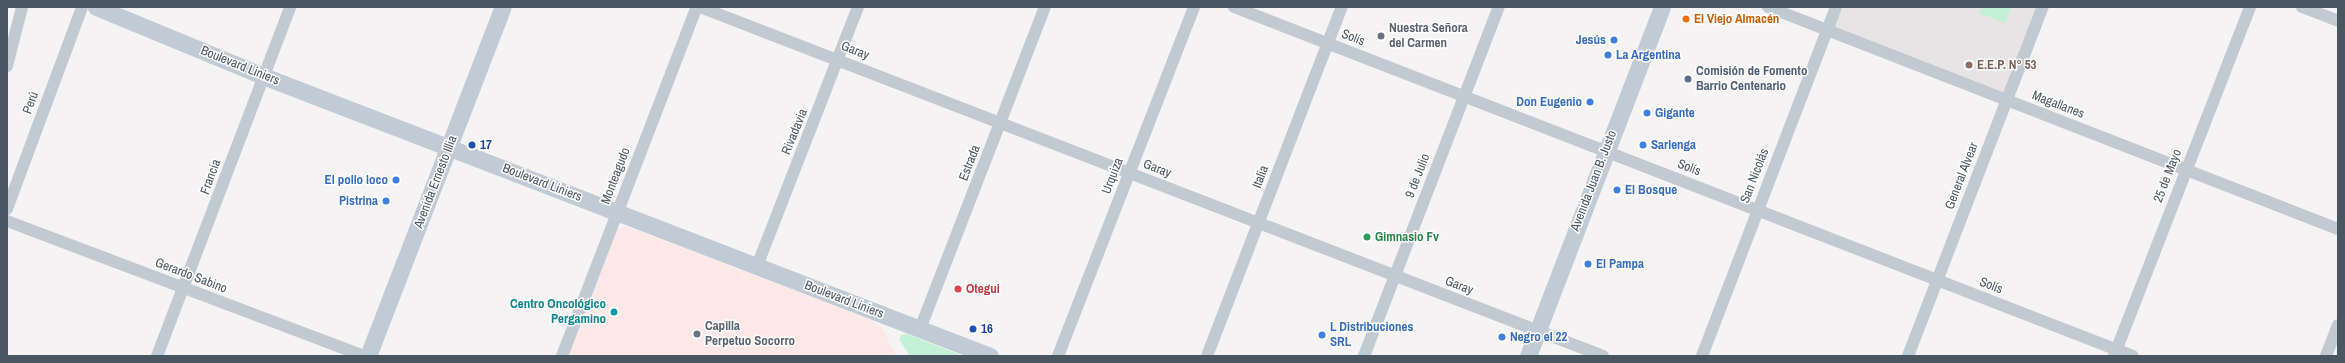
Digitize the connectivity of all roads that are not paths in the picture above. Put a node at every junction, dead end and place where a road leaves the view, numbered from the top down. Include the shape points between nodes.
1 (22, 7) edge
2 (82, 7) edge
3 (96, 7) edge
4 (290, 7) edge
5 (503, 7) edge
6 (697, 7) edge
7 (700, 7) edge
8 (858, 7) edge
9 (1045, 7) edge
10 (1194, 7) edge
11 (1234, 7) edge
12 (1342, 7) edge
13 (1499, 7) edge
14 (1662, 7) edge
15 (1768, 7) edge
16 (1836, 7) edge
17 (2043, 7) edge
18 (2250, 7) edge
19 (2302, 7) edge
20 (2338, 21) edge
21 (1827, 30) junction
22 (1328, 43) junction
23 (838, 60) junction
24 (7, 66) edge
25 (263, 76) junction
26 (1464, 96) junction
27 (2007, 100) junction
28 (1000, 122) junction
29 (450, 147) junction
30 (1606, 151) junction
31 (2186, 169) junction
32 (1129, 173) junction
33 (7, 209) edge
34 (1758, 210) junction
35 (617, 212) junction
36 (7, 221) edge
37 (1259, 223) junction
38 (2338, 229) edge
39 (757, 266) junction
40 (1395, 276) junction
41 (1937, 280) junction
42 (184, 288) junction
43 (2338, 325) edge
44 (920, 328) junction
45 (1537, 331) junction
46 (2115, 353) edge
47 (157, 356) edge
48 (364, 356) edge
49 (368, 356) edge
50 (562, 356) edge
51 (990, 356) edge
52 (1058, 356) edge
53 (1207, 356) edge
54 (1364, 356) edge
55 (1528, 356) edge
56 (1604, 356) edge
57 (1702, 356) edge
58 (1908, 356) edge
59 (2133, 356) edge
60 (2326, 356) edge

1 - 24 street
2 - 33 street, Perú
3 - 25 main road, Boulevard Liniers
4 - 25 street, Francia
5 - 29 main road, Avenida Ernesto Illia
6 - 35 street, Monteagudo
7 - 23 street, Garay
8 - 23 street, Rivadavia
9 - 28 street, Estrada
10 - 32 street, Urquiza
11 - 22 street, Solís
12 - 22 street, Italia
13 - 26 street, 9 de Julio
14 - 30 main road, Avenida Juan B. Justo
15 - 21 street, Magallanes
16 - 21 street, San Nicolás
17 - 27 street, General Alvear
18 - 31 street, 25 de Mayo
19 - 20 street
21 - 27 street, Magallanes
21 - 34 street, San Nicolás
22 - 26 street, Solís
22 - 37 street, Italia
23 - 28 street, Garay
23 - 39 street, Rivadavia
25 - 29 main road, Boulevard Liniers
25 - 42 street, Francia
26 - 30 street, Solís
26 - 40 street, 9 de Julio
27 - 31 street, Magallanes
27 - 41 street, General Alvear
28 - 32 street, Garay
28 - 44 street, Estrada
29 - 35 main road, Boulevard Liniers
29 - 49 main road, Avenida Ernesto Illia
30 - 34 street, Solís
30 - 45 main road, Avenida Juan B. Justo
31 - 38 street, Magallanes
31 - 46 street, 25 de Mayo
32 - 37 street, Garay
32 - 52 street, Urquiza
34 - 41 street, Solís
34 - 57 street, San Nicolás
35 - 39 main road, Boulevard Liniers
35 - 50 street, Monteagudo
36 - 42 street, Gerardo Sabino
37 - 40 street, Garay
37 - 53 street, Italia
39 - 44 main road, Boulevard Liniers
40 - 45 street, Garay
40 - 54 street, 9 de Julio
41 - 46 street, Solís
41 - 58 street, General Alvear
42 - 47 street, Francia
42 - 48 street, Gerardo Sabino
43 - 60 street
44 - 51 main road, Boulevard Liniers
45 - 55 main road, Avenida Juan B. Justo
45 - 56 street, Garay
46 - 59 street, Solís

